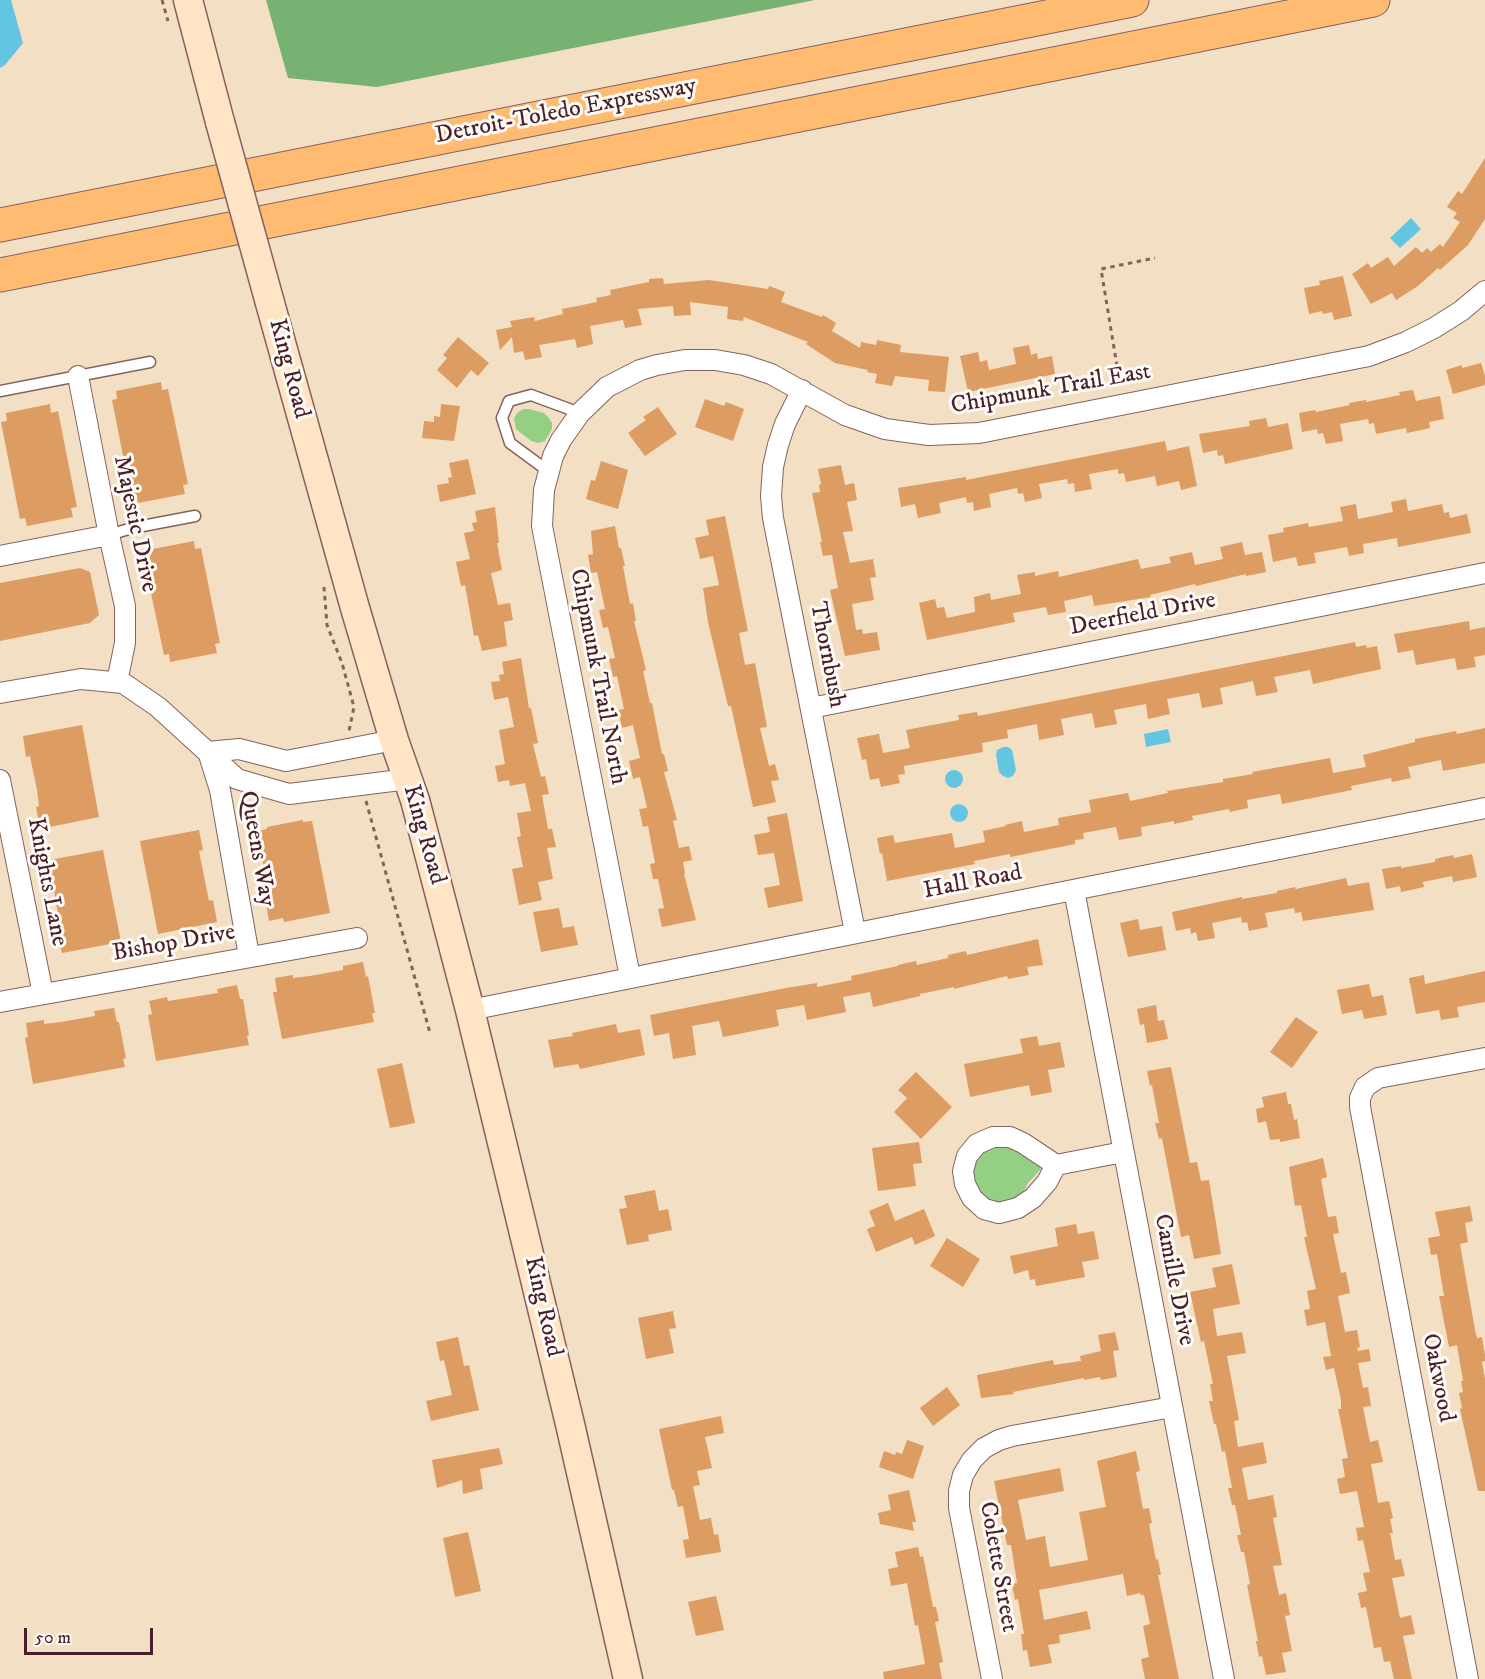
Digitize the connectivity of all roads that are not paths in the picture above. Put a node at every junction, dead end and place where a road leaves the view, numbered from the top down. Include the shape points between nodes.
1 (188, 0) edge
2 (1132, 0) edge
3 (1373, 0) edge
4 (0, 225) edge
5 (0, 275) edge
6 (1485, 291) edge
7 (150, 362) dead end
8 (78, 376) junction
9 (802, 390) junction
10 (0, 391) edge
11 (587, 406) junction
12 (548, 471) junction
13 (195, 516) dead end
14 (109, 535) junction
15 (0, 556) edge
16 (1485, 573) edge
17 (117, 682) junction
18 (0, 693) edge
19 (811, 708) junction
20 (394, 740) junction
21 (208, 752) junction
22 (408, 779) junction
23 (0, 780) edge
24 (1485, 808) edge
25 (1074, 890) junction
26 (855, 932) junction
27 (357, 938) dead end
28 (249, 956) junction
29 (630, 977) junction
30 (43, 994) junction
31 (0, 1002) edge
32 (470, 1010) junction
33 (1485, 1058) edge
34 (1123, 1152) junction
35 (1056, 1166) junction
36 (1172, 1407) junction
37 (628, 1679) edge
38 (992, 1679) edge
39 (1224, 1679) edge
40 (1468, 1679) edge

1 - 20 main road, King Road, bridge
2 - 4 highway, Detroit-Toledo Expressway
3 - 5 highway
6 - 9 street, Chipmunk Trail East via 1434,328 1369,356 979,433 929,435 885,429 845,415
7 - 8 lane
8 - 10 lane
8 - 14 street, Majestic Drive
9 - 11 street, Chipmunk Trail East via 744,364 686,360 640,370 607,387
9 - 19 street, Thornbush via 778,445 771,496
11 - 12 street, Chipmunk Trail North via 561,440
11 - 12 lane via 531,395 509,401 502,418 510,442
12 - 29 street, Chipmunk Trail North via 542,508 544,543
13 - 14 lane
14 - 15 street
14 - 17 street, Majestic Drive via 125,606 125,643
16 - 19 street, Deerfield Drive
17 - 18 street via 81,679
17 - 21 street via 158,707
19 - 26 street, Thornbush
20 - 21 street via 286,761 239,749
20 - 22 main road, King Road
21 - 22 street via 237,779 289,794
21 - 28 street, Queens Way via 220,790
22 - 32 main road, King Road
23 - 30 street, Knights Lane
24 - 25 street, Hall Road
25 - 26 street, Hall Road
25 - 34 street, Camille Drive
26 - 29 street, Hall Road
27 - 28 street, Bishop Drive
28 - 30 street, Bishop Drive
29 - 32 street, Hall Road
30 - 31 street, Bishop Drive
32 - 37 main road, King Road
33 - 40 street, Oakwood via 1378,1078 1365,1087 1360,1098
34 - 35 street
34 - 36 street, Camille Drive
35 - 35 street via 1033,1198 1018,1208 999,1213 984,1209 972,1198 963,1172 977,1144 993,1137 1017,1140
36 - 38 street, Colette Street via 1012,1436 984,1448 972,1460 963,1475 959,1508
36 - 39 street, Camille Drive

